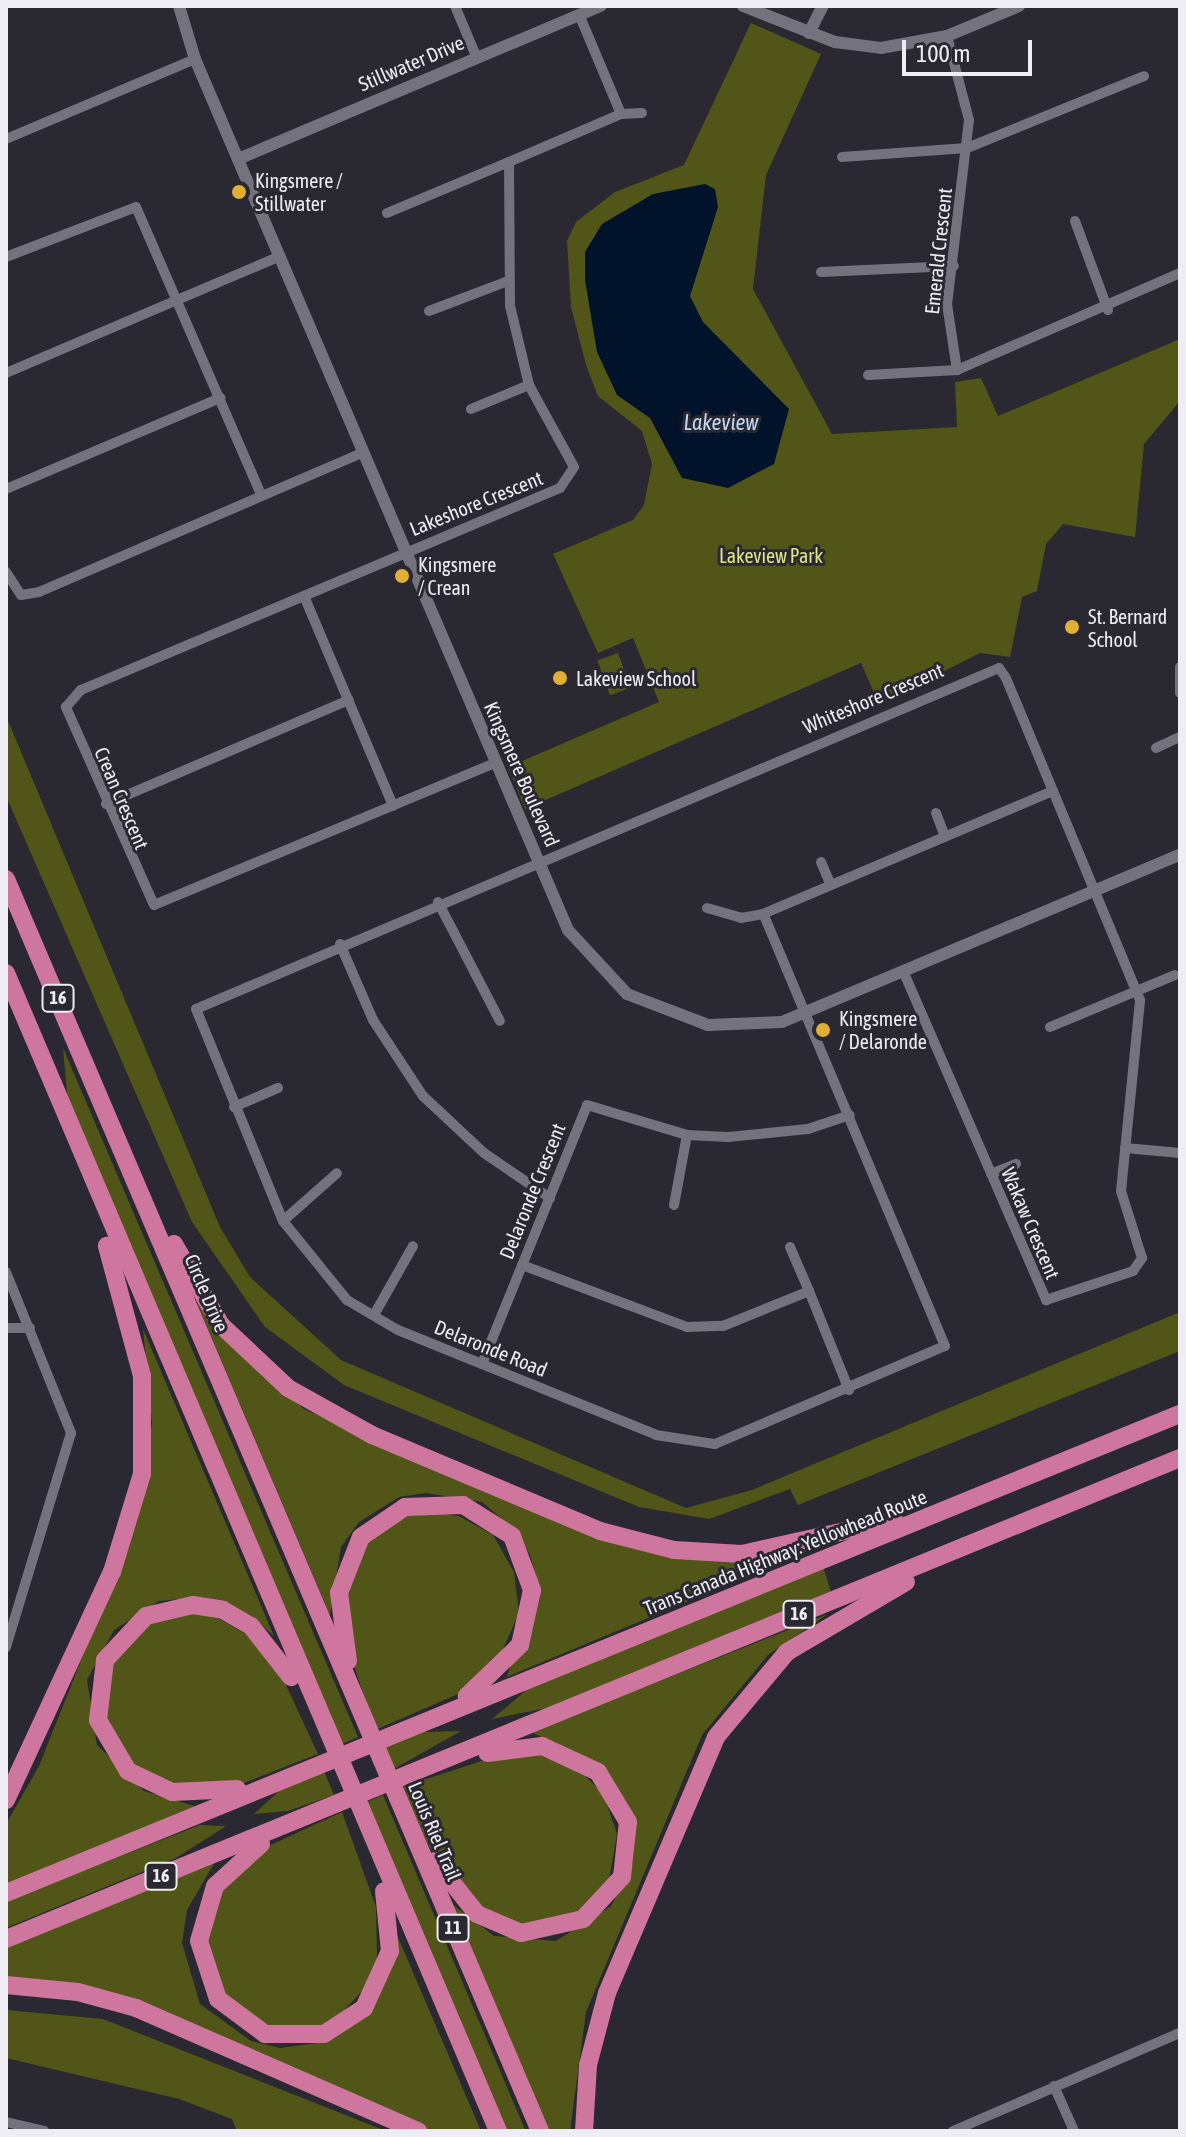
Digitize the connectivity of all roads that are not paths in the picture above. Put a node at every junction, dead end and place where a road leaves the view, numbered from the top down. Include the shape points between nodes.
1 (179, 6) edge
2 (455, 6) edge
3 (601, 6) edge
4 (743, 6) edge
5 (823, 6) edge
6 (1019, 6) edge
7 (579, 14) junction
8 (809, 33) junction
9 (947, 36) junction
10 (476, 56) junction
11 (195, 59) junction
12 (1144, 76) dead end
13 (642, 113) dead end
14 (621, 114) junction
15 (6, 139) edge
16 (967, 148) junction
17 (842, 157) dead end
18 (238, 159) junction
19 (509, 162) junction
20 (387, 213) dead end
21 (1075, 221) dead end
22 (280, 256) junction
23 (6, 257) edge
24 (954, 266) junction
25 (821, 272) dead end
26 (1180, 273) edge
27 (508, 281) junction
28 (178, 300) junction
29 (1108, 310) junction
30 (429, 311) dead end
31 (957, 370) junction
32 (6, 373) edge
33 (868, 375) dead end
34 (529, 385) junction
35 (220, 398) junction
36 (471, 409) dead end
37 (364, 452) junction
38 (6, 489) edge
39 (261, 495) junction
40 (405, 552) junction
41 (6, 572) edge
42 (304, 596) junction
43 (1180, 667) edge
44 (1180, 693) edge
45 (349, 700) junction
46 (1180, 737) edge
47 (1156, 748) dead end
48 (495, 763) junction
49 (1053, 791) junction
50 (106, 804) junction
51 (393, 806) junction
52 (936, 813) dead end
53 (945, 836) junction
54 (1180, 855) edge
55 (538, 860) junction
56 (821, 862) dead end
57 (6, 879) edge
58 (831, 885) junction
59 (1095, 891) junction
60 (438, 902) junction
61 (707, 908) dead end
62 (763, 914) junction
63 (340, 944) junction
64 (6, 973) edge
65 (904, 973) junction
66 (1175, 975) dead end
67 (1137, 991) junction
68 (806, 1014) junction
69 (500, 1021) dead end
70 (1050, 1027) dead end
71 (278, 1088) dead end
72 (234, 1107) junction
73 (850, 1115) junction
74 (110, 1118) junction
75 (68, 1130) junction
76 (687, 1135) junction
77 (1125, 1148) junction
78 (1180, 1153) edge
79 (1016, 1164) dead end
80 (337, 1173) dead end
81 (991, 1174) junction
82 (550, 1198) junction
83 (674, 1205) dead end
84 (283, 1221) junction
85 (413, 1246) dead end
86 (790, 1247) dead end
87 (522, 1265) junction
88 (6, 1272) edge
89 (809, 1291) junction
90 (374, 1315) junction
91 (6, 1328) edge
92 (30, 1328) junction
93 (482, 1364) junction
94 (849, 1390) junction
95 (1180, 1414) edge
96 (1180, 1458) edge
97 (1004, 1487) junction
98 (1025, 1521) junction
99 (6, 1647) edge
100 (366, 1725) junction
101 (405, 1729) junction
102 (329, 1747) junction
103 (383, 1764) junction
104 (418, 1771) junction
105 (294, 1774) junction
106 (6, 1800) edge
107 (316, 1814) junction
108 (373, 1849) junction
109 (6, 1893) edge
110 (6, 1939) edge
111 (6, 1985) edge
112 (1180, 2033) edge
113 (1054, 2086) junction
114 (6, 2122) edge
115 (44, 2131) edge
116 (418, 2131) edge
117 (498, 2131) edge
118 (540, 2131) edge
119 (584, 2131) edge
120 (953, 2131) edge
121 (1074, 2131) edge

1 - 11 street, Kingsmere Boulevard
2 - 10 street
3 - 7 street, Stillwater Drive
4 - 8 street
5 - 8 street
6 - 9 street
7 - 10 street, Stillwater Drive
7 - 14 street
8 - 9 street via 871,48
9 - 16 street, Emerald Crescent via 966,91
10 - 18 street, Stillwater Drive
11 - 15 street
11 - 18 street, Kingsmere Boulevard
12 - 16 street
13 - 14 street
14 - 19 street
16 - 17 street
16 - 24 street, Emerald Crescent
18 - 22 street, Kingsmere Boulevard
19 - 20 street
19 - 27 street, Lakeshore Crescent
21 - 29 street
22 - 28 street
22 - 37 street, Kingsmere Boulevard
23 - 28 street via 136,207
24 - 25 street
24 - 31 street, Emerald Crescent via 947,304
26 - 29 street
27 - 30 street
27 - 34 street, Lakeshore Crescent
28 - 32 street
28 - 35 street
29 - 31 street
31 - 33 street
34 - 36 street
34 - 40 street, Lakeshore Crescent via 574,467 560,488
35 - 38 street
35 - 39 street
37 - 39 street
37 - 40 street, Kingsmere Boulevard
39 - 41 street via 39,592 21,595
40 - 42 street, Crean Crescent
40 - 48 street, Kingsmere Boulevard
42 - 45 street
42 - 50 street, Crean Crescent via 67,699
43 - 44 street
45 - 50 street
45 - 51 street
46 - 47 street
48 - 51 street, Crean Crescent
48 - 55 street, Kingsmere Boulevard
49 - 53 street
49 - 55 street, Whiteshore Crescent via 995,666
49 - 59 street, Whiteshore Crescent
50 - 51 street, Crean Crescent via 154,905
52 - 53 street
53 - 58 street
54 - 59 street, Kingsmere Boulevard
55 - 60 street, Delaronde Road
55 - 68 street, Kingsmere Boulevard via 568,930 627,994 708,1025 756,1026
56 - 58 street
57 - 74 highway, Circle Drive / 16
58 - 62 street
59 - 65 street, Kingsmere Boulevard
59 - 67 street, Wakaw Crescent
60 - 63 street, Delaronde Road
60 - 69 street
61 - 62 street via 741,918
62 - 68 street, Delaronde Road
63 - 72 street, Delaronde Road via 196,1009
63 - 82 street via 373,1020 423,1096 484,1153
64 - 75 highway, 16
65 - 68 street, Kingsmere Boulevard
65 - 81 street, Wakaw Crescent
66 - 67 street
67 - 70 street
67 - 77 street, Wakaw Crescent via 1141,1012
68 - 73 street, Delaronde Road
71 - 72 street
72 - 84 street, Delaronde Road
73 - 76 street, Delaronde Crescent via 775,1135
73 - 94 street, Delaronde Road via 945,1346
74 - 97 highway via 206,1300 251,1358 337,1419 534,1505 647,1545 742,1554 839,1535
74 - 100 highway, Circle Drive / 16
75 - 102 highway, 16
75 - 106 highway via 137,1349 146,1450 112,1572
76 - 82 street, Delaronde Crescent via 587,1105
76 - 83 street
77 - 78 street
77 - 81 street, Wakaw Crescent via 1122,1208 1142,1258 1133,1271 1060,1301 1039,1291
79 - 81 street
80 - 84 street
82 - 87 street, Delaronde Crescent
84 - 90 street, Delaronde Road via 321,1275
85 - 90 street
86 - 89 street
87 - 89 street via 687,1327 723,1326
87 - 93 street, Delaronde Crescent
88 - 92 street
89 - 94 street
90 - 93 street, Delaronde Road
91 - 92 street
92 - 99 street via 71,1433
93 - 94 street, Delaronde Road via 683,1443 715,1444 754,1432
95 - 97 highway, Trans Canada Highway: Yellowhead Route / 16
96 - 98 highway, 16
97 - 101 highway, Trans Canada Highway: Yellowhead Route / 16
98 - 104 highway, 16
98 - 119 highway via 814,1631 736,1705 693,1784 607,1993 588,2065
100 - 101 highway via 340,1629 346,1562 387,1514 424,1503 463,1505 512,1536 528,1573 530,1618 520,1645 484,1684
100 - 103 highway, Louis Riel Trail / 11
101 - 105 highway, 16
102 - 105 highway via 284,1664 231,1613 193,1605 164,1609 113,1646 96,1705 111,1749 128,1771 187,1794
102 - 108 highway, 16
103 - 104 highway via 446,1880 491,1922 521,1933 553,1932 597,1910 616,1889 628,1863 628,1822 608,1783 586,1762 525,1746
103 - 118 highway, Louis Riel Trail / 11
104 - 107 highway, 16
105 - 109 highway, 16
107 - 108 highway via 234,1864 202,1912 200,1956 210,1986 252,2028 281,2037 324,2034 351,2020 375,1995 390,1943
107 - 110 highway, 16
108 - 117 highway, 11
111 - 116 highway via 78,1992 136,2008
112 - 113 street
113 - 120 street
113 - 121 street
114 - 115 street

